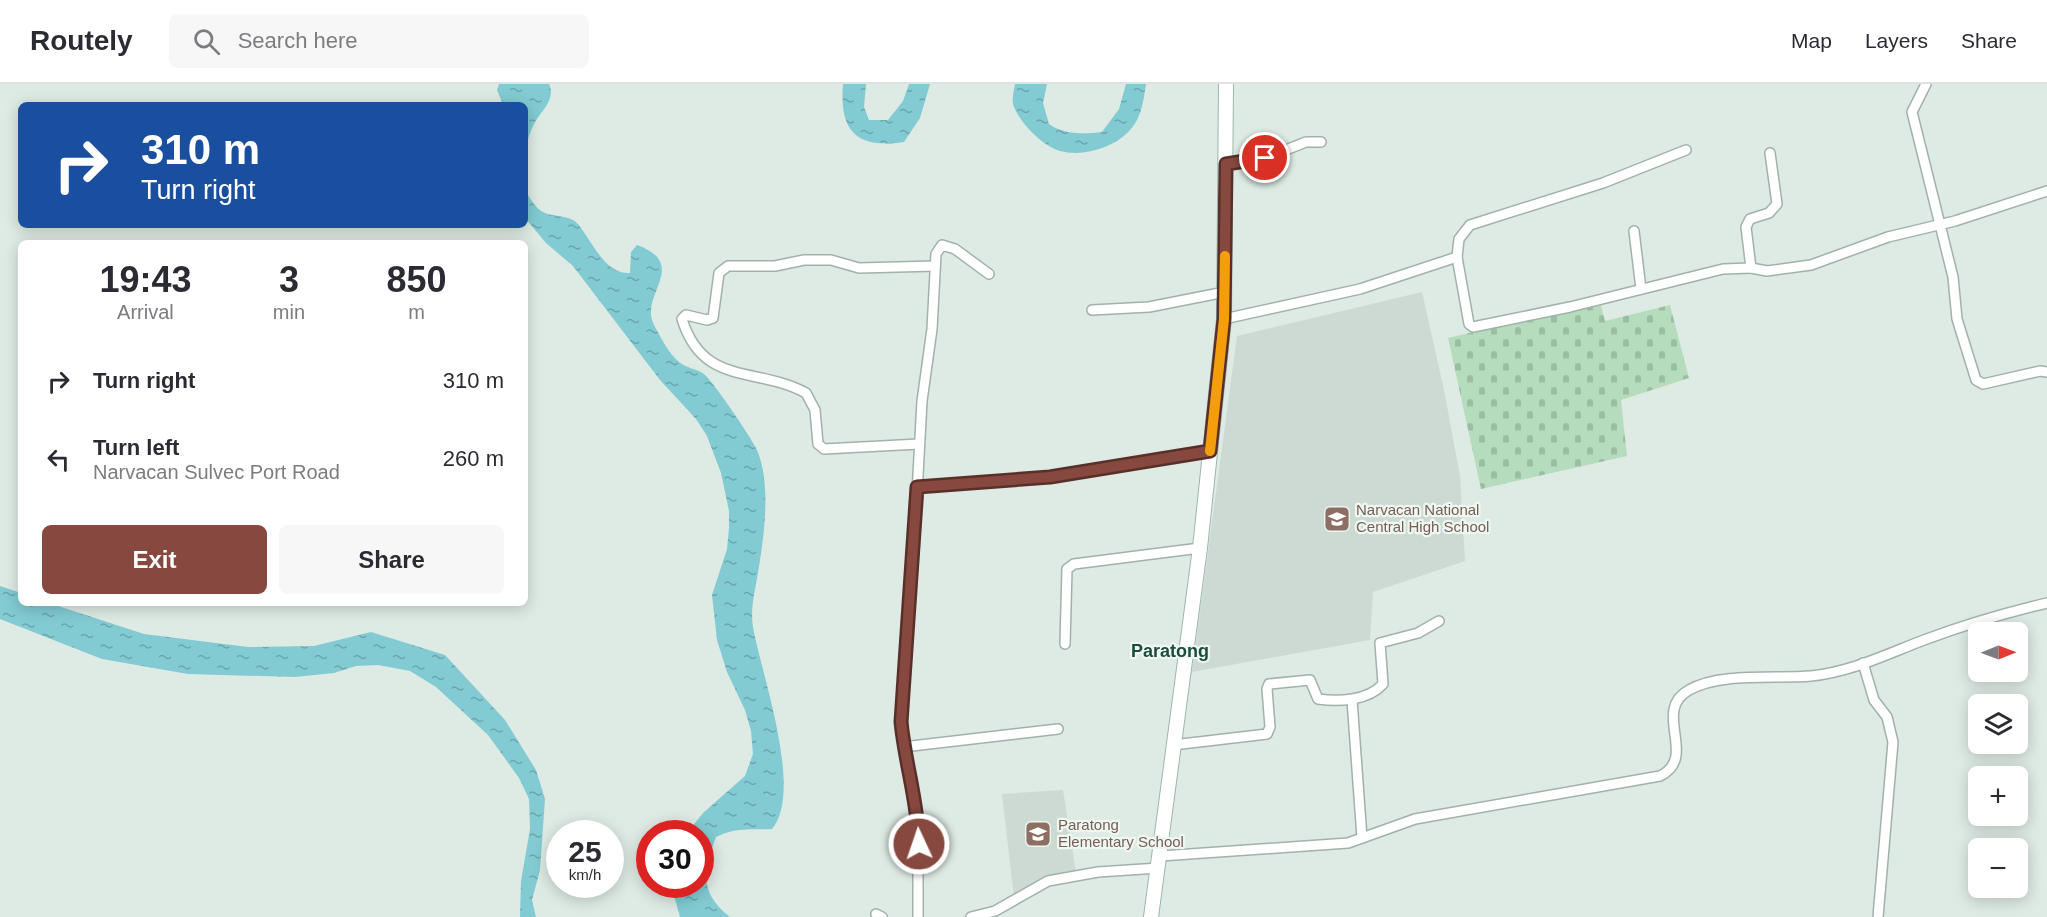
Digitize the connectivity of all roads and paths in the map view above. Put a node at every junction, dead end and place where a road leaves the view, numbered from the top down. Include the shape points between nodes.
1 (1226, 84) edge
2 (1926, 84) edge
3 (1321, 142) dead end
4 (1686, 150) dead end
5 (1770, 153) dead end
6 (1226, 164) junction
7 (2047, 191) edge
8 (1939, 225) junction
9 (1634, 231) dead end
10 (1457, 257) junction
11 (934, 266) junction
12 (1751, 268) junction
13 (989, 274) dead end
14 (1641, 289) junction
15 (1225, 292) junction
16 (1092, 310) dead end
17 (1224, 319) junction
18 (2047, 372) edge
19 (919, 444) junction
20 (1210, 451) junction
21 (917, 487) junction
22 (1200, 548) junction
23 (2047, 603) edge
24 (1439, 621) dead end
25 (1065, 644) dead end
26 (1863, 663) junction
27 (1352, 700) junction
28 (1058, 729) dead end
29 (1173, 745) junction
30 (903, 747) junction
31 (1362, 838) junction
32 (1160, 862) junction
33 (918, 917) edge
34 (971, 917) edge
35 (1151, 917) edge
36 (1878, 917) edge

1 - 6 street
2 - 8 street via 1912,112
3 - 6 street via 1306,142 1265,158
4 - 10 street via 1603,183 1470,225 1458,240
5 - 12 street via 1777,204 1769,213 1747,221
6 - 15 street
7 - 8 street
8 - 12 street via 1888,237 1800,267 1767,271
8 - 18 street via 1953,278 1957,319 1978,383
9 - 14 street
10 - 14 street via 1469,324 1473,327
10 - 17 street via 1360,289
11 - 13 street via 939,248 945,244
11 - 19 street via 932,329
11 - 19 street via 859,268 825,259 775,266 728,266 719,273 713,318 682,317 709,362 806,393 813,404 818,444 824,449
12 - 14 street via 1732,267
15 - 16 street via 1149,308
15 - 17 street
17 - 20 street
19 - 21 street
20 - 21 street via 1050,477
20 - 22 street
21 - 30 street via 902,696
22 - 25 street via 1074,564 1067,569
22 - 29 street
23 - 26 street via 1965,626
24 - 27 street via 1418,633 1380,643 1383,684
26 - 31 street via 1813,676 1727,680 1686,691 1673,712 1676,762 1660,776 1433,815
26 - 36 street via 1872,695 1887,717 1893,742
27 - 29 street via 1319,699 1310,680 1269,684 1267,734
27 - 31 street
28 - 30 street
29 - 32 street
30 - 33 street via 918,828
31 - 32 street via 1333,846
32 - 34 street via 1048,881 995,911
32 - 35 street

